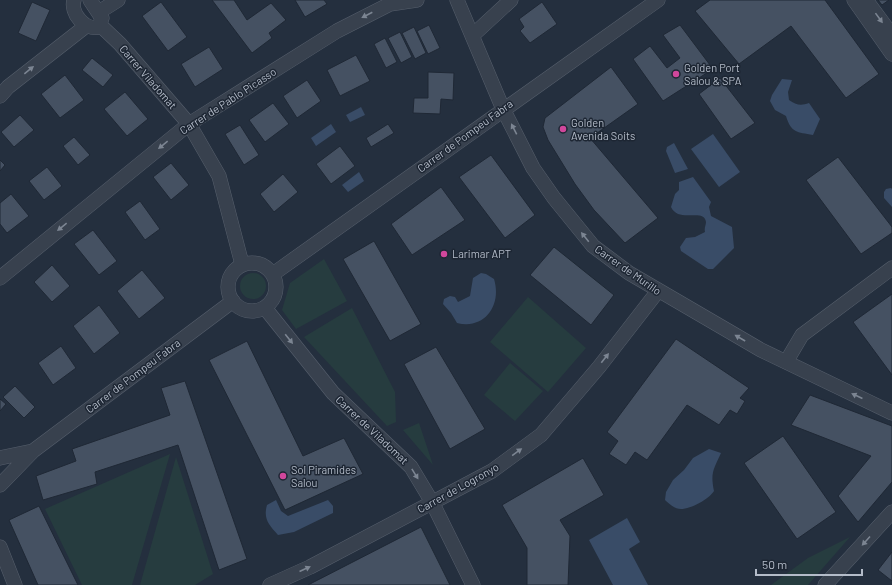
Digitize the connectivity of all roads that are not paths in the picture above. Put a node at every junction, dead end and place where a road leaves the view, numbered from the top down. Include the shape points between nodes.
1 (74, 0) edge
2 (90, 0) edge
3 (118, 0) edge
4 (417, 0) edge
5 (457, 0) edge
6 (511, 0) edge
7 (658, 0) edge
8 (854, 0) edge
9 (866, 0) edge
10 (95, 21) junction
11 (473, 35) junction
12 (892, 35) edge
13 (892, 54) edge
14 (0, 96) edge
15 (503, 109) junction
16 (189, 124) junction
17 (242, 264) junction
18 (892, 268) edge
19 (273, 274) junction
20 (0, 278) edge
21 (658, 291) junction
22 (233, 301) junction
23 (265, 308) junction
24 (786, 362) junction
25 (892, 413) edge
26 (33, 451) junction
27 (0, 458) edge
28 (0, 485) edge
29 (432, 502) junction
30 (892, 512) edge
31 (0, 547) edge
32 (0, 566) edge
33 (13, 582) edge
34 (270, 585) edge
35 (473, 585) edge
36 (826, 585) edge

1 - 10 street via 74,11
2 - 10 street
3 - 10 street
4 -> 16 street, Carrer de Pablo Picasso via 390,4 337,31
5 - 11 street, Carrer de Murillo
6 - 11 street
7 - 15 street, Carrer de Pompeu Fabra
8 - 13 street
9 -> 12 street
14 -> 10 street via 8,87
10 - 16 street, Carrer Viladomat via 120,44
11 - 15 street, Carrer de Murillo
15 - 19 street, Carrer de Pompeu Fabra
21 -> 15 street, Carrer de Murillo via 593,246 533,168
16 - 17 street, Carrer Viladomat via 219,176
16 -> 20 street, Carrer de Pablo Picasso
17 - 19 street via 260,263
17 - 22 street via 231,274 229,281 228,288
18 - 24 street via 802,335
19 - 23 street via 276,281 275,296
24 -> 21 street, Carrer de Murillo
29 -> 21 street, Carrer de Logronyo via 492,471 541,435 599,367
22 - 23 street via 244,310
22 - 26 street, Carrer de Pompeu Fabra
23 -> 29 street, Carrer de Viladomat via 333,393 411,467
25 -> 24 street, Carrer de Murillo
26 - 27 street, Carrer de Pompeu Fabra
26 - 28 street, Carrer de Pompeu Fabra
34 -> 29 street, Carrer de Logronyo via 310,567
29 - 35 street, Carrer de Viladomat
30 -> 36 street
31 - 33 street
32 - 33 street

